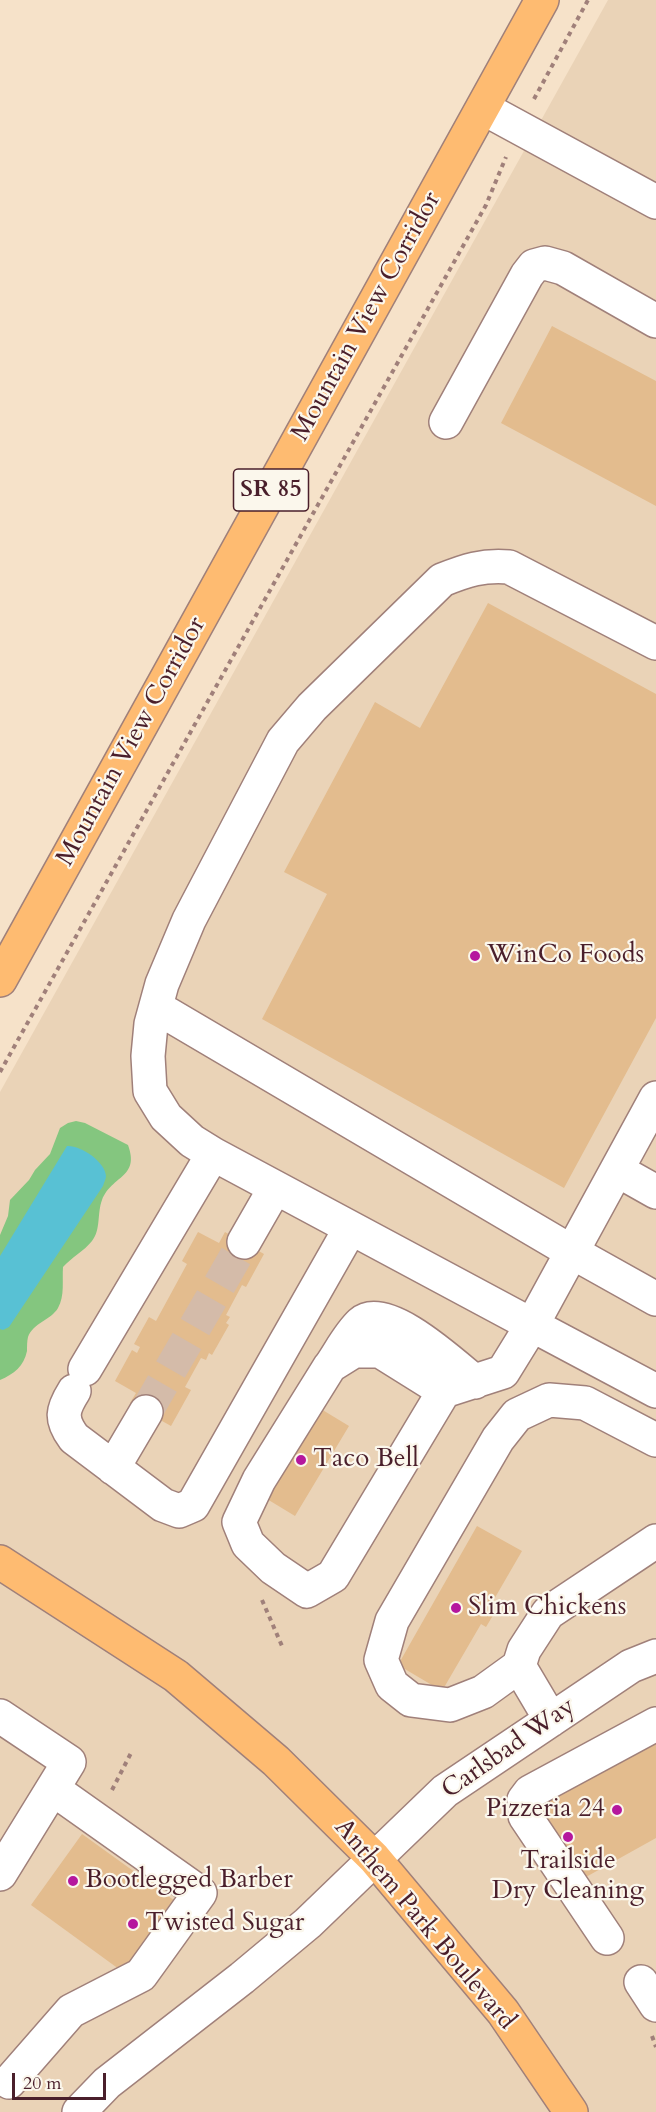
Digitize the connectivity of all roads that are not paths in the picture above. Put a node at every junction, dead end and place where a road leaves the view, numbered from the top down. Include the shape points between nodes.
1 (542, 0) edge
2 (483, 108) junction
3 (656, 202) edge
4 (656, 321) edge
5 (446, 422) dead end
6 (656, 643) edge
7 (0, 980) edge
8 (156, 1007) junction
9 (656, 1098) edge
10 (213, 1154) junction
11 (617, 1170) junction
12 (275, 1188) junction
13 (656, 1192) edge
14 (351, 1229) junction
15 (244, 1242) tunnel mouth
16 (572, 1252) junction
17 (656, 1299) edge
18 (532, 1325) junction
19 (330, 1366) junction
20 (475, 1382) junction
21 (444, 1391) junction
22 (656, 1391) edge
23 (146, 1412) tunnel mouth
24 (656, 1440) edge
25 (113, 1468) junction
26 (656, 1541) edge
27 (0, 1562) edge
28 (656, 1656) edge
29 (519, 1666) junction
30 (0, 1716) edge
31 (551, 1720) junction
32 (656, 1724) edge
33 (53, 1789) junction
34 (374, 1858) junction
35 (0, 1874) edge
36 (607, 1938) dead end
37 (9, 2082) dead end
38 (79, 2112) edge
39 (571, 2112) edge

1 - 2 main road, Mountain View Corridor / SR 85
2 - 3 street
2 - 7 main road, Mountain View Corridor / SR 85
4 - 5 street via 563,268 545,263 534,266
6 - 8 street via 509,567 470,569 442,580 312,707 283,741 189,921
8 - 10 street via 149,1046 150,1091 166,1117
8 - 16 street
9 - 11 street
10 - 12 street
10 - 25 street via 65,1404 67,1428 74,1438
11 - 13 street
11 - 16 street
12 - 14 street
12 - 15 street
14 - 18 street
14 - 25 street via 193,1505 178,1511 163,1505
16 - 17 street
16 - 18 street
18 - 20 street via 502,1372
18 - 22 street
19 - 20 street via 362,1322 376,1318 405,1327
19 - 21 street via 354,1351 380,1351
19 - 21 street via 259,1480 238,1522 248,1544 273,1568 307,1591 333,1576
20 - 21 street
23 - 25 street
24 - 29 street via 585,1403 549,1400 517,1415 498,1439 392,1622 381,1660 392,1685 411,1700 450,1705 483,1692
26 - 29 street via 548,1613 524,1650
27 - 34 main road, Anthem Park Boulevard via 176,1677 276,1761
28 - 31 street, Carlsbad Way via 631,1666
29 - 31 street
30 - 33 street via 69,1762
31 - 34 street, Carlsbad Way via 445,1791
32 - 36 street via 531,1792 524,1800 525,1816
33 - 35 street
33 - 37 street via 200,1893 141,1975 71,2011
34 - 38 street, Carlsbad Way via 308,1923 107,2083
34 - 39 main road, Anthem Park Boulevard via 502,2012

